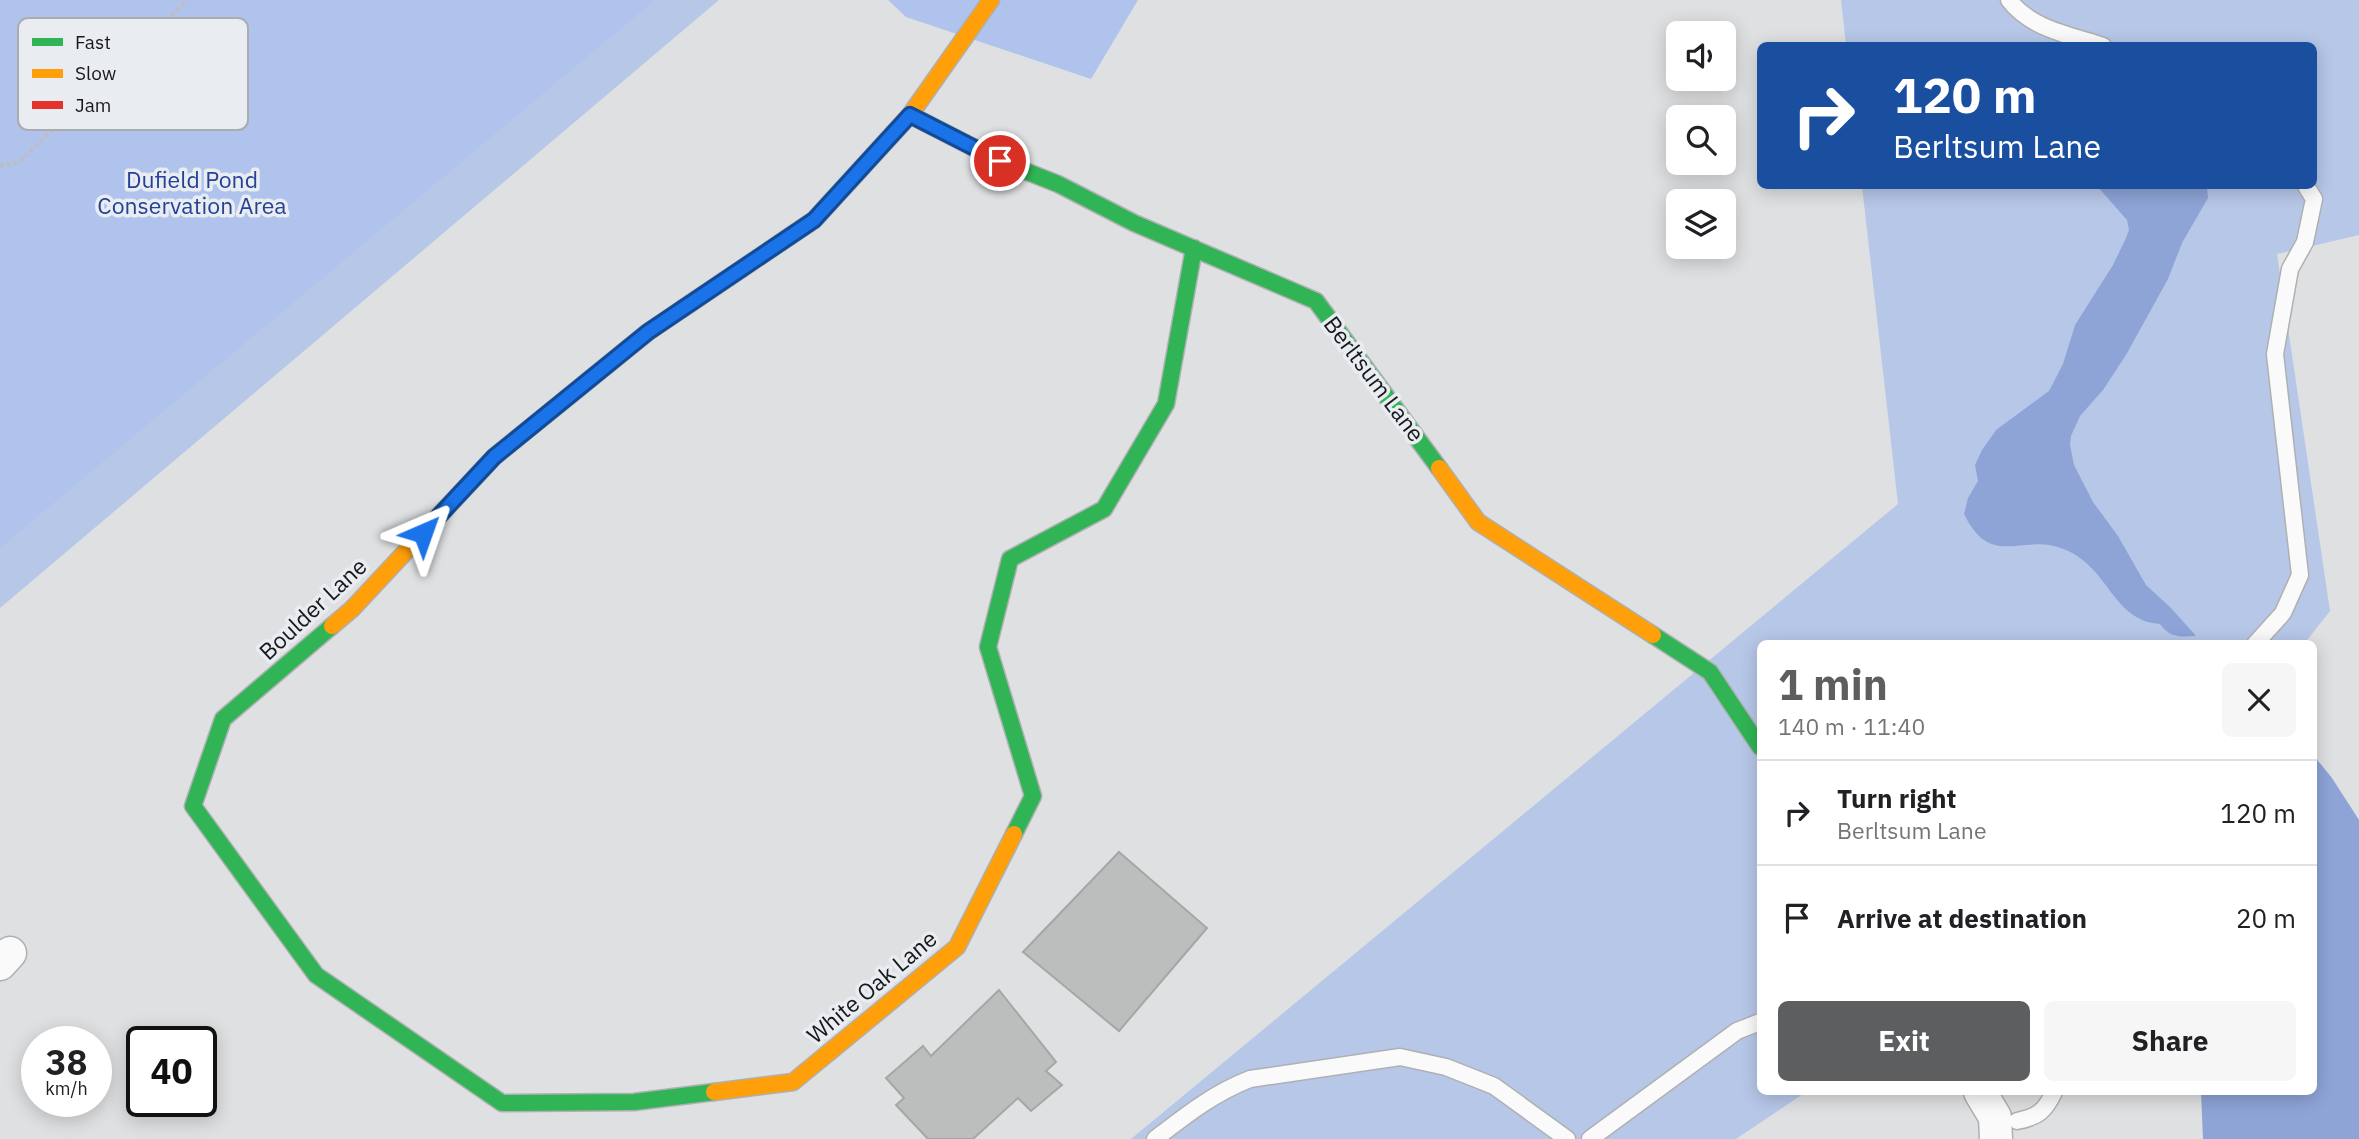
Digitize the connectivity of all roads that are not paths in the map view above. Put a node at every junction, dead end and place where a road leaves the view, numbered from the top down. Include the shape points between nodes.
1 (991, 0) edge
2 (2010, 0) edge
3 (2090, 42) edge
4 (910, 115) junction
5 (2308, 189) edge
6 (1194, 248) junction
7 (2259, 640) edge
8 (1757, 742) edge
9 (316, 975) joint
10 (1757, 1023) edge
11 (1982, 1095) edge
12 (2053, 1095) edge
13 (2006, 1130) edge
14 (1155, 1139) edge
15 (1567, 1139) edge
16 (1590, 1139) edge

1 - 4 street
2 - 3 lane via 2017,10 2052,30
4 - 6 street, Berltsum Lane
4 - 9 street, Boulder Lane via 814,220 648,332 494,457 352,609 223,719 193,806
5 - 7 lane via 2314,199 2305,242 2290,269 2275,354 2300,575 2283,613
6 - 8 street, Berltsum Lane via 1316,301 1478,522 1710,672
6 - 9 street, White Oak Lane via 1166,404 1104,509 1010,559 988,647 1033,796 957,947 793,1082 634,1102 502,1103
10 - 16 lane via 1737,1031
11 - 13 street
12 - 13 lane via 2046,1109
14 - 15 lane via 1195,1107 1250,1079 1400,1057 1446,1067 1494,1086

